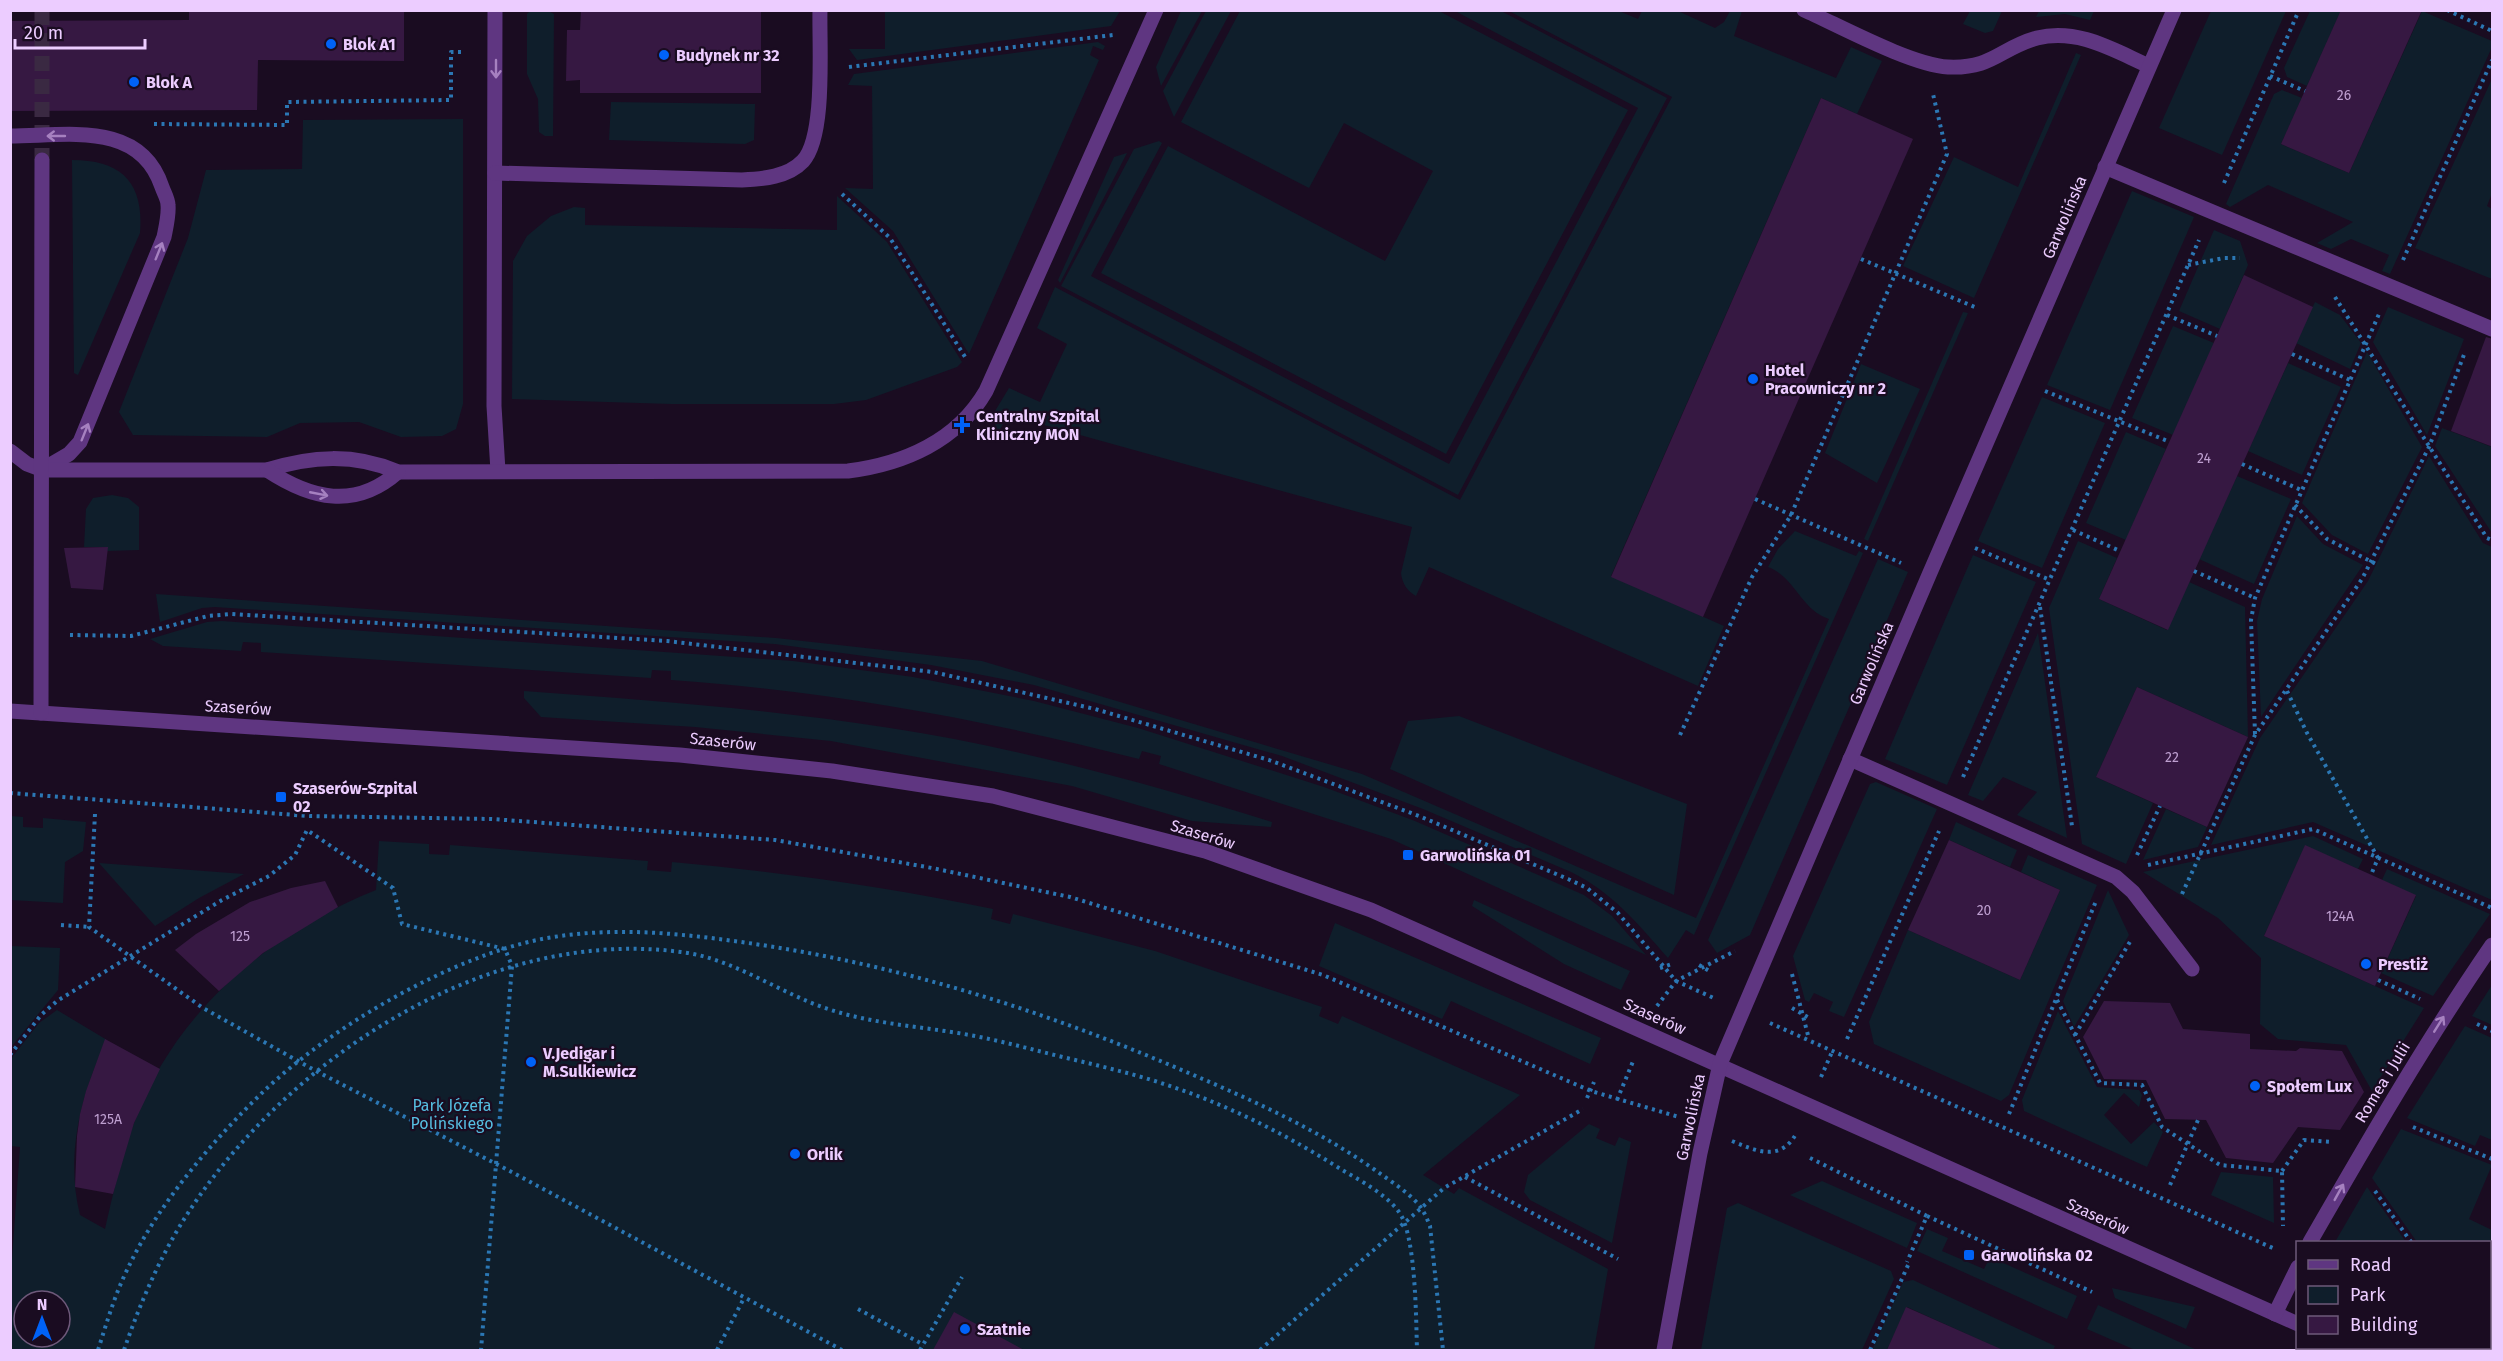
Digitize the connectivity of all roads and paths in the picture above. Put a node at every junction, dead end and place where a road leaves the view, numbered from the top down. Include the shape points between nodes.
1 (495, 10) edge
2 (820, 10) edge
3 (1156, 10) edge
4 (1804, 10) edge
5 (2174, 10) edge
6 (2299, 10) edge
7 (2447, 10) edge
8 (2493, 31) edge
9 (1117, 34) dead end
10 (469, 52) dead end
11 (2493, 60) edge
12 (1930, 65) junction
13 (2149, 66) junction
14 (842, 68) dead end
15 (2487, 72) junction
16 (2493, 74) edge
17 (2270, 76) junction
18 (2305, 91) dead end
19 (147, 124) dead end
20 (10, 136) edge
21 (42, 160) tunnel mouth
22 (2105, 167) junction
23 (495, 172) junction
24 (2222, 188) dead end
25 (842, 194) dead end
26 (2202, 233) dead end
27 (2245, 259) dead end
28 (1860, 260) dead end
29 (2188, 265) junction
30 (2401, 265) dead end
31 (1895, 273) junction
32 (2326, 293) dead end
33 (1977, 308) dead end
34 (2381, 311) dead end
35 (2167, 315) junction
36 (2493, 329) edge
37 (2217, 336) dead end
38 (2367, 344) junction
39 (2467, 348) dead end
40 (2292, 354) dead end
41 (971, 366) dead end
42 (2350, 380) junction
43 (2045, 391) dead end
44 (2121, 422) junction
45 (2170, 442) dead end
46 (2429, 447) junction
47 (10, 451) edge
48 (2242, 464) dead end
49 (43, 470) junction
50 (267, 470) junction
51 (498, 471) junction
52 (398, 472) junction
53 (2301, 490) junction
54 (1755, 499) dead end
55 (2295, 505) junction
56 (1791, 515) junction
57 (2073, 530) junction
58 (2493, 540) edge
59 (1975, 548) dead end
60 (2120, 551) dead end
61 (2373, 563) junction
62 (1910, 567) dead end
63 (2194, 571) dead end
64 (2050, 580) junction
65 (2255, 598) junction
66 (2040, 605) junction
67 (2287, 690) junction
68 (10, 711) edge
69 (41, 713) junction
70 (1680, 735) dead end
71 (2255, 735) junction
72 (1850, 759) junction
73 (1962, 780) dead end
74 (10, 793) edge
75 (2160, 806) dead end
76 (95, 814) dead end
77 (1942, 824) dead end
78 (2073, 829) dead end
79 (2202, 853) junction
80 (2379, 858) junction
81 (2136, 859) dead end
82 (2141, 867) dead end
83 (2371, 875) dead end
84 (2099, 894) dead end
85 (2182, 894) dead end
86 (2493, 908) edge
87 (61, 925) dead end
88 (89, 927) junction
89 (1780, 927) junction
90 (2131, 940) dead end
91 (2493, 945) edge
92 (505, 949) junction
93 (131, 957) junction
94 (1672, 964) dead end
95 (1699, 965) dead end
96 (513, 966) junction
97 (1660, 968) dead end
98 (1704, 968) junction
99 (2192, 969) dead end
100 (1711, 972) dead end
101 (2378, 980) dead end
102 (1676, 981) dead end
103 (2057, 1000) junction
104 (2425, 1001) dead end
105 (1792, 1008) dead end
106 (1803, 1014) junction
107 (1811, 1019) dead end
108 (2469, 1021) dead end
109 (2493, 1031) edge
110 (2074, 1036) junction
111 (1809, 1039) dead end
112 (1847, 1039) dead end
113 (1832, 1052) dead end
114 (10, 1055) edge
115 (298, 1061) junction
116 (1720, 1064) junction
117 (315, 1071) junction
118 (1594, 1082) dead end
119 (1591, 1091) junction
120 (1587, 1098) dead end
121 (1809, 1104) junction
122 (1583, 1109) dead end
123 (2009, 1113) dead end
124 (2198, 1120) dead end
125 (2404, 1124) dead end
126 (1705, 1129) junction
127 (2337, 1142) dead end
128 (2188, 1143) junction
129 (1810, 1158) dead end
130 (2493, 1159) edge
131 (496, 1164) junction
132 (2282, 1172) junction
133 (1464, 1177) junction
134 (2370, 1183) dead end
135 (2170, 1185) dead end
136 (1422, 1208) junction
137 (1927, 1216) junction
138 (1405, 1222) junction
139 (2283, 1236) dead end
140 (2311, 1241) edge
141 (2410, 1241) edge
142 (1618, 1259) dead end
143 (2296, 1271) edge
144 (962, 1276) dead end
145 (2092, 1292) dead end
146 (744, 1298) junction
147 (858, 1309) dead end
148 (2275, 1314) junction
149 (2296, 1323) edge
150 (924, 1345) junction
151 (99, 1350) edge
152 (124, 1350) edge
153 (481, 1350) edge
154 (717, 1350) edge
155 (842, 1350) edge
156 (920, 1350) edge
157 (1260, 1350) edge
158 (1417, 1350) edge
159 (1443, 1350) edge
160 (1664, 1350) edge
161 (1870, 1350) edge

1 -> 23 street
2 - 23 street via 818,130 804,160 791,170 778,176 742,180
3 - 51 street via 986,391 955,430 882,467 848,471
4 - 12 street
5 - 13 street, Garwolińska
6 - 17 path
7 - 8 path
9 - 14 path
10 - 19 path via 451,52 451,100 287,102 287,125
11 - 15 path
12 - 13 street via 1981,65 2035,39 2066,36 2083,37
12 - 31 path via 1947,154
13 - 22 street, Garwolińska
15 - 16 path
15 - 30 path
17 - 18 path
17 - 24 path
49 -> 20 street via 80,442 164,237 168,205 159,176 148,160 138,149 118,139
21 - 49 street
22 - 36 street
22 - 72 street, Garwolińska
23 - 51 street via 494,406
25 - 41 path via 890,238
26 - 29 path
27 - 29 path via 2224,258
28 - 31 path
29 - 35 path
31 - 33 path
31 - 56 path
32 - 38 path via 2335,297
34 - 38 path
35 - 37 path
35 - 44 path
38 - 42 path
38 - 46 path
39 - 46 path
40 - 42 path
42 - 53 path
43 - 44 path
44 - 45 path
44 - 57 path
46 - 58 path via 2487,538
46 - 61 path
47 - 49 street
48 - 53 path
49 - 50 street
49 - 69 street
50 - 52 street via 321,458 369,462
50 -> 52 street via 290,485 321,496 349,496 373,490
51 - 52 street
53 - 55 path
54 - 56 path
55 - 61 path via 2327,539
55 - 65 path
56 - 62 path
56 - 70 path via 1752,577
57 - 60 path
57 - 64 path
59 - 64 path
61 - 67 path
63 - 65 path
64 - 66 path
65 - 71 path via 2251,620
66 - 73 path
66 - 78 path
67 - 71 path
67 - 80 path via 2307,733
68 - 69 street, Szaserów
69 - 116 street, Szaserów via 680,755 832,771 993,796 1205,851 1371,910
71 - 79 path
72 - 89 street, Garwolińska
72 - 99 street via 2116,877 2133,892
74 - 119 path via 308,816 492,819 775,840 932,868 1070,897 1323,975
75 - 81 path
76 - 88 path
77 - 112 path
79 - 80 path via 2313,829
79 - 82 path
79 - 85 path
80 - 83 path
80 - 86 path
84 - 103 path
87 - 88 path
88 - 93 path
89 - 98 path
89 - 106 path
89 - 116 street, Garwolińska
90 - 110 path
140 -> 91 street, Romea i Julii via 2382,1115
92 - 93 path via 402,924 393,888 307,830 295,855 284,865
92 - 96 path
92 - 115 path via 410,990
92 - 136 path via 570,935 663,932 813,952 910,974 1082,1029 1225,1088 1349,1153
93 - 114 path via 57,1001
93 - 115 path via 203,1008
94 - 97 path
95 - 98 path
96 - 117 path via 453,989 389,1021
96 - 131 path
96 - 138 path via 580,953 653,949 685,952 709,958 840,1013 1001,1042 1139,1077 1213,1102 1294,1141 1375,1191 1396,1208
98 - 100 path
98 - 102 path
101 - 104 path
103 - 110 path
103 - 123 path
105 - 106 path
106 - 107 path
106 - 111 path
108 - 109 path
110 - 128 path via 2100,1083 2142,1085 2162,1127
113 - 121 path
115 - 117 path
115 - 151 path via 243,1111 182,1183 130,1263
116 - 121 street, Szaserów
116 - 126 street, Garwolińska
117 - 131 path
117 - 152 path via 264,1117 194,1204 156,1270
118 - 119 path
119 - 120 path
119 - 126 path
121 - 126 path via 1793,1139 1773,1153 1756,1151
121 - 148 street, Szaserów
122 - 133 path
124 - 128 path
125 - 130 path
126 - 160 street, Garwolińska
127 - 132 path via 2304,1140
128 - 132 path via 2220,1165
128 - 135 path
129 - 137 path
131 - 146 path
131 - 153 path
132 - 139 path
133 - 136 path via 1444,1188
133 - 142 path
134 - 141 path
136 - 138 path
136 - 159 path via 1430,1226
137 - 145 path
137 - 161 path
138 - 157 path
138 - 158 path
143 - 148 street
144 - 150 path
146 - 154 path
146 - 155 path
147 - 150 path
148 - 149 street, Szaserów
150 - 156 path

